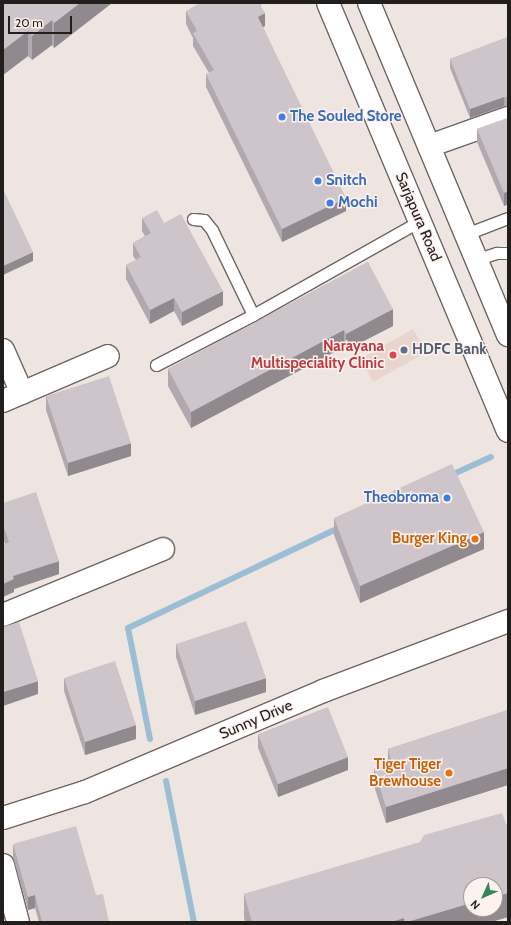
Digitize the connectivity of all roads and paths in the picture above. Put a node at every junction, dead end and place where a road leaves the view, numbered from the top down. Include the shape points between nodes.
1 (328, 3) edge
2 (369, 3) edge
3 (508, 118) edge
4 (429, 146) junction
5 (508, 218) edge
6 (193, 219) dead end
7 (420, 221) junction
8 (466, 234) junction
9 (508, 253) edge
10 (478, 259) junction
11 (253, 315) junction
12 (508, 335) edge
13 (3, 350) edge
14 (108, 356) dead end
15 (156, 365) dead end
16 (12, 397) edge
17 (508, 431) edge
18 (164, 549) dead end
19 (3, 614) edge
20 (508, 621) edge
21 (3, 818) edge
22 (3, 865) edge
23 (18, 922) edge

1 - 7 street, Sarjapura Road
2 - 4 street
3 - 4 street
4 - 8 street
5 - 8 lane
6 - 11 lane via 204,220 212,230
7 - 11 lane
7 - 17 street, Sarjapura Road
8 - 10 street
9 - 10 lane via 497,253
10 - 12 street
11 - 15 lane
13 - 16 street
14 - 16 street
18 - 19 street
20 - 21 street, Sunny Drive via 323,691 85,792
22 - 23 street

